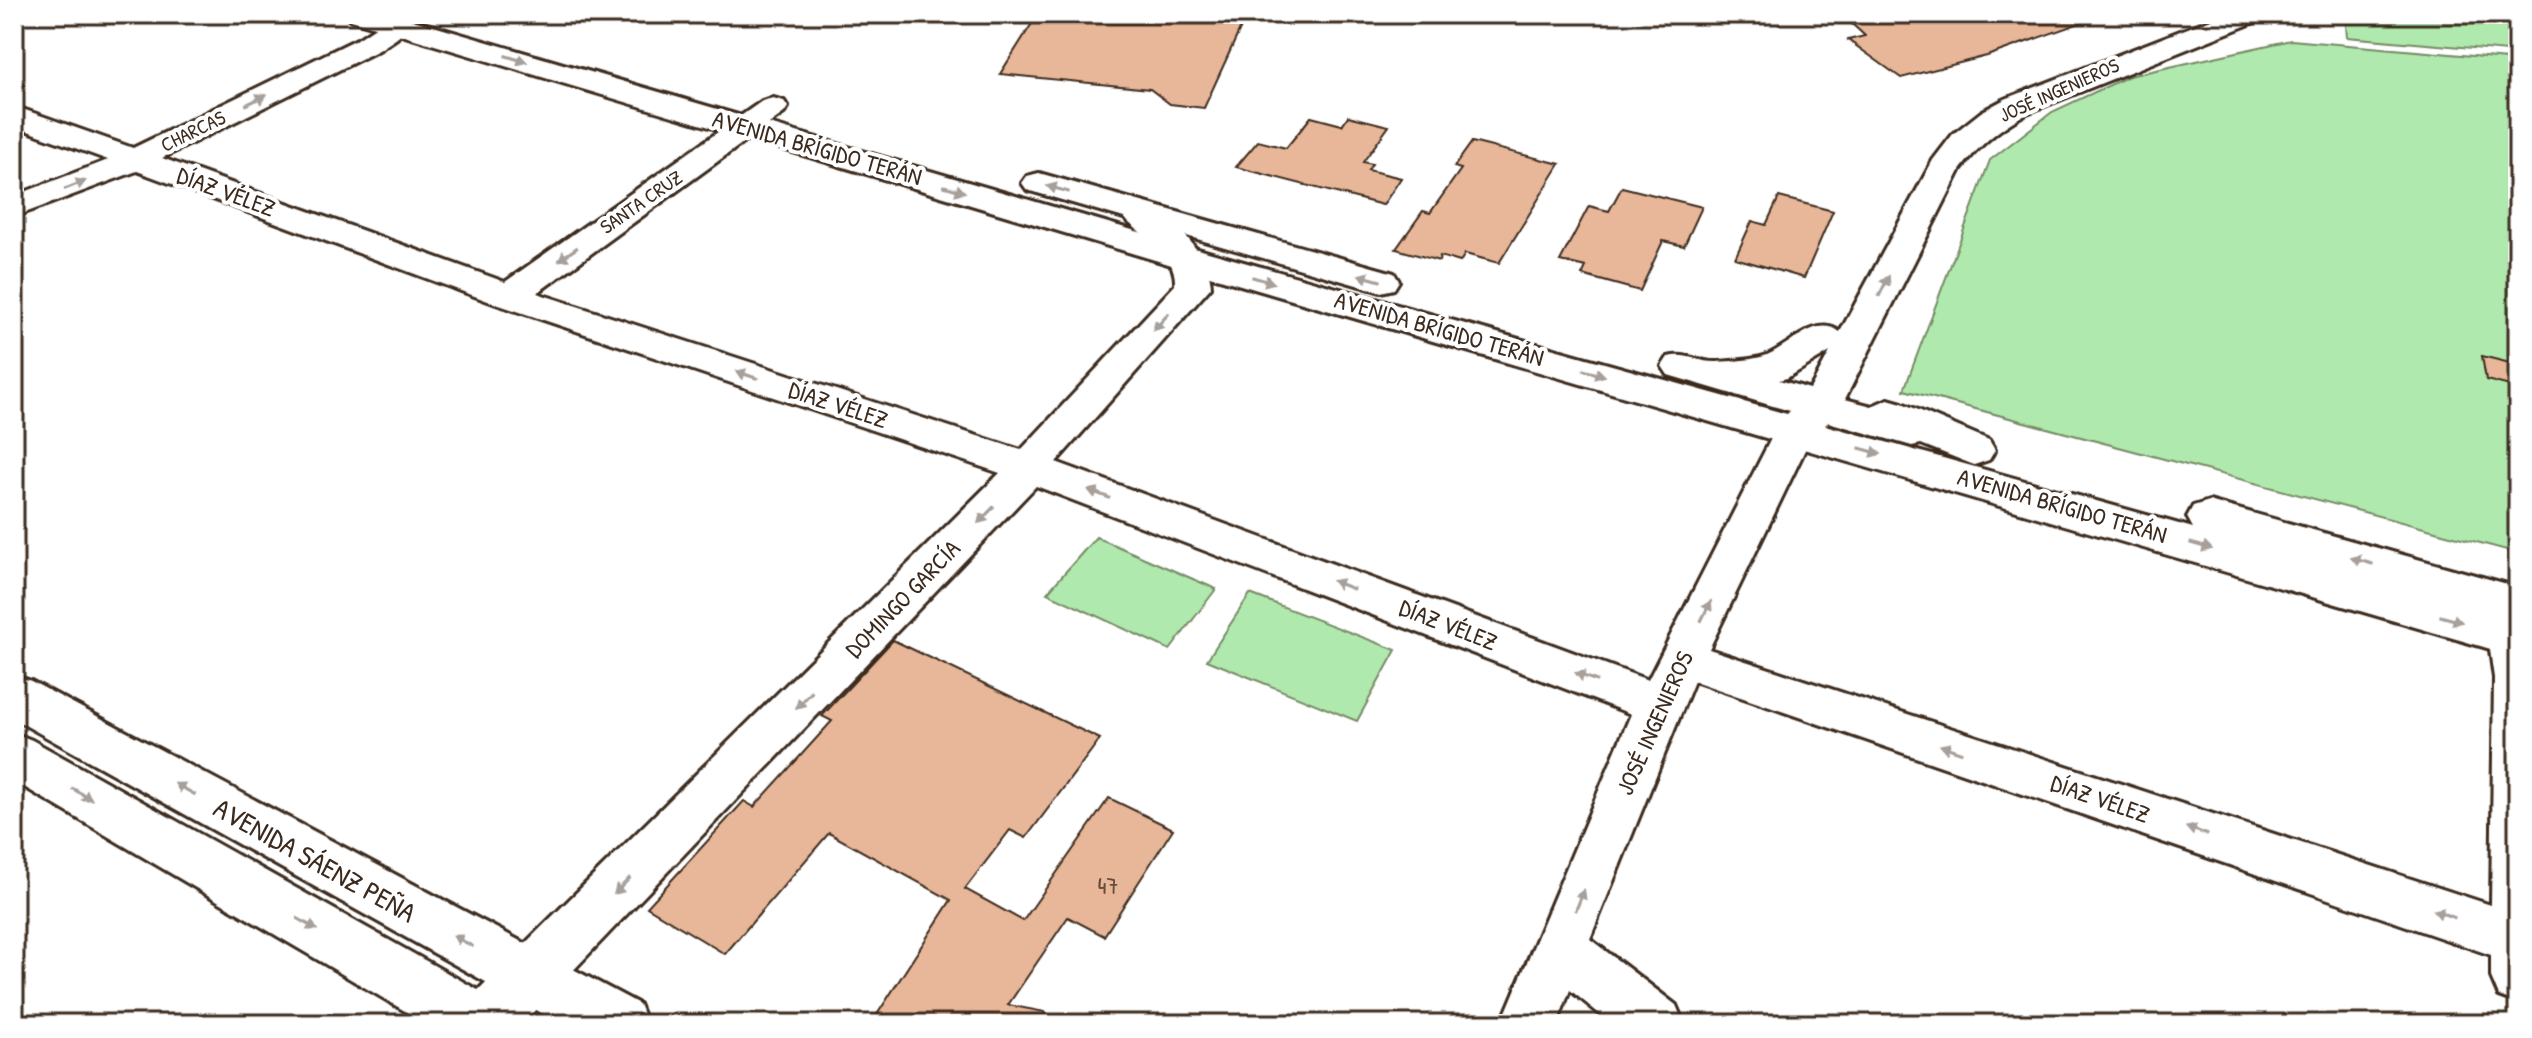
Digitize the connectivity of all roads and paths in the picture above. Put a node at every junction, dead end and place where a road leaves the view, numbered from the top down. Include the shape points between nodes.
1 (361, 14) edge
2 (2201, 14) edge
3 (2250, 14) edge
4 (397, 19) edge
5 (441, 26) edge
6 (369, 44) junction
7 (773, 107) junction
8 (14, 115) edge
9 (746, 127) junction
10 (135, 159) junction
11 (14, 207) edge
12 (1133, 209) junction
13 (1188, 258) junction
14 (509, 296) junction
15 (1842, 338) junction
16 (1681, 366) junction
17 (1804, 410) junction
18 (1974, 450) junction
19 (1030, 468) junction
20 (2512, 620) edge
21 (1683, 659) junction
22 (14, 695) edge
23 (1659, 704) junction
24 (14, 755) edge
25 (2518, 938) edge
26 (1561, 949) junction
27 (2518, 977) edge
28 (531, 978) junction
29 (482, 1024) edge
30 (618, 1024) edge
31 (1529, 1024) edge
32 (1656, 1024) edge

1 - 4 main road, AVENIDA BRÍGIDO TERÁN
2 - 15 main road, JOSÉ INGENIEROS via 2015,86 1945,132 1907,184
15 -> 3 main road, JOSÉ INGENIEROS via 1931,188 1965,141 1992,119
4 - 5 main road, AVENIDA BRÍGIDO TERÁN
4 - 6 street, CHARCAS
5 - 6 street, CHARCAS
5 - 7 main road, AVENIDA BRÍGIDO TERÁN
5 -> 9 main road, AVENIDA BRÍGIDO TERÁN
10 -> 6 street, CHARCAS
7 - 9 street, SANTA CRUZ
12 -> 7 main road, AVENIDA BRÍGIDO TERÁN
8 - 10 street, DÍAZ VÉLEZ
9 -> 13 main road, AVENIDA BRÍGIDO TERÁN
9 -> 14 street, SANTA CRUZ
11 -> 10 street, CHARCAS
10 - 14 street, DÍAZ VÉLEZ
12 - 13 street
16 -> 12 main road, AVENIDA BRÍGIDO TERÁN
13 -> 17 main road, AVENIDA BRÍGIDO TERÁN
13 -> 19 street, DOMINGO GARCÍA via 1195,274 1193,287
19 -> 14 street, DÍAZ VÉLEZ
15 - 16 main road via 1773,369 1726,372
15 - 17 main road, JOSÉ INGENIEROS
15 - 18 main road via 1867,397 1886,412
16 - 17 main road, AVENIDA BRÍGIDO TERÁN
17 - 18 main road, AVENIDA BRÍGIDO TERÁN
17 -> 20 main road, AVENIDA BRÍGIDO TERÁN
21 -> 17 street, JOSÉ INGENIEROS
20 -> 18 main road, AVENIDA BRÍGIDO TERÁN
23 -> 19 street, DÍAZ VÉLEZ
19 -> 28 street, DOMINGO GARCÍA
20 - 25 street
21 - 23 street, JOSÉ INGENIEROS
25 -> 21 street, DÍAZ VÉLEZ
28 -> 22 main road, AVENIDA SÁENZ PEÑA
26 -> 23 street, JOSÉ INGENIEROS
24 -> 29 main road
25 - 27 street
26 - 31 street, JOSÉ INGENIEROS
26 - 32 street
28 - 29 street, DOMINGO GARCÍA
28 - 30 main road, AVENIDA SÁENZ PEÑA

